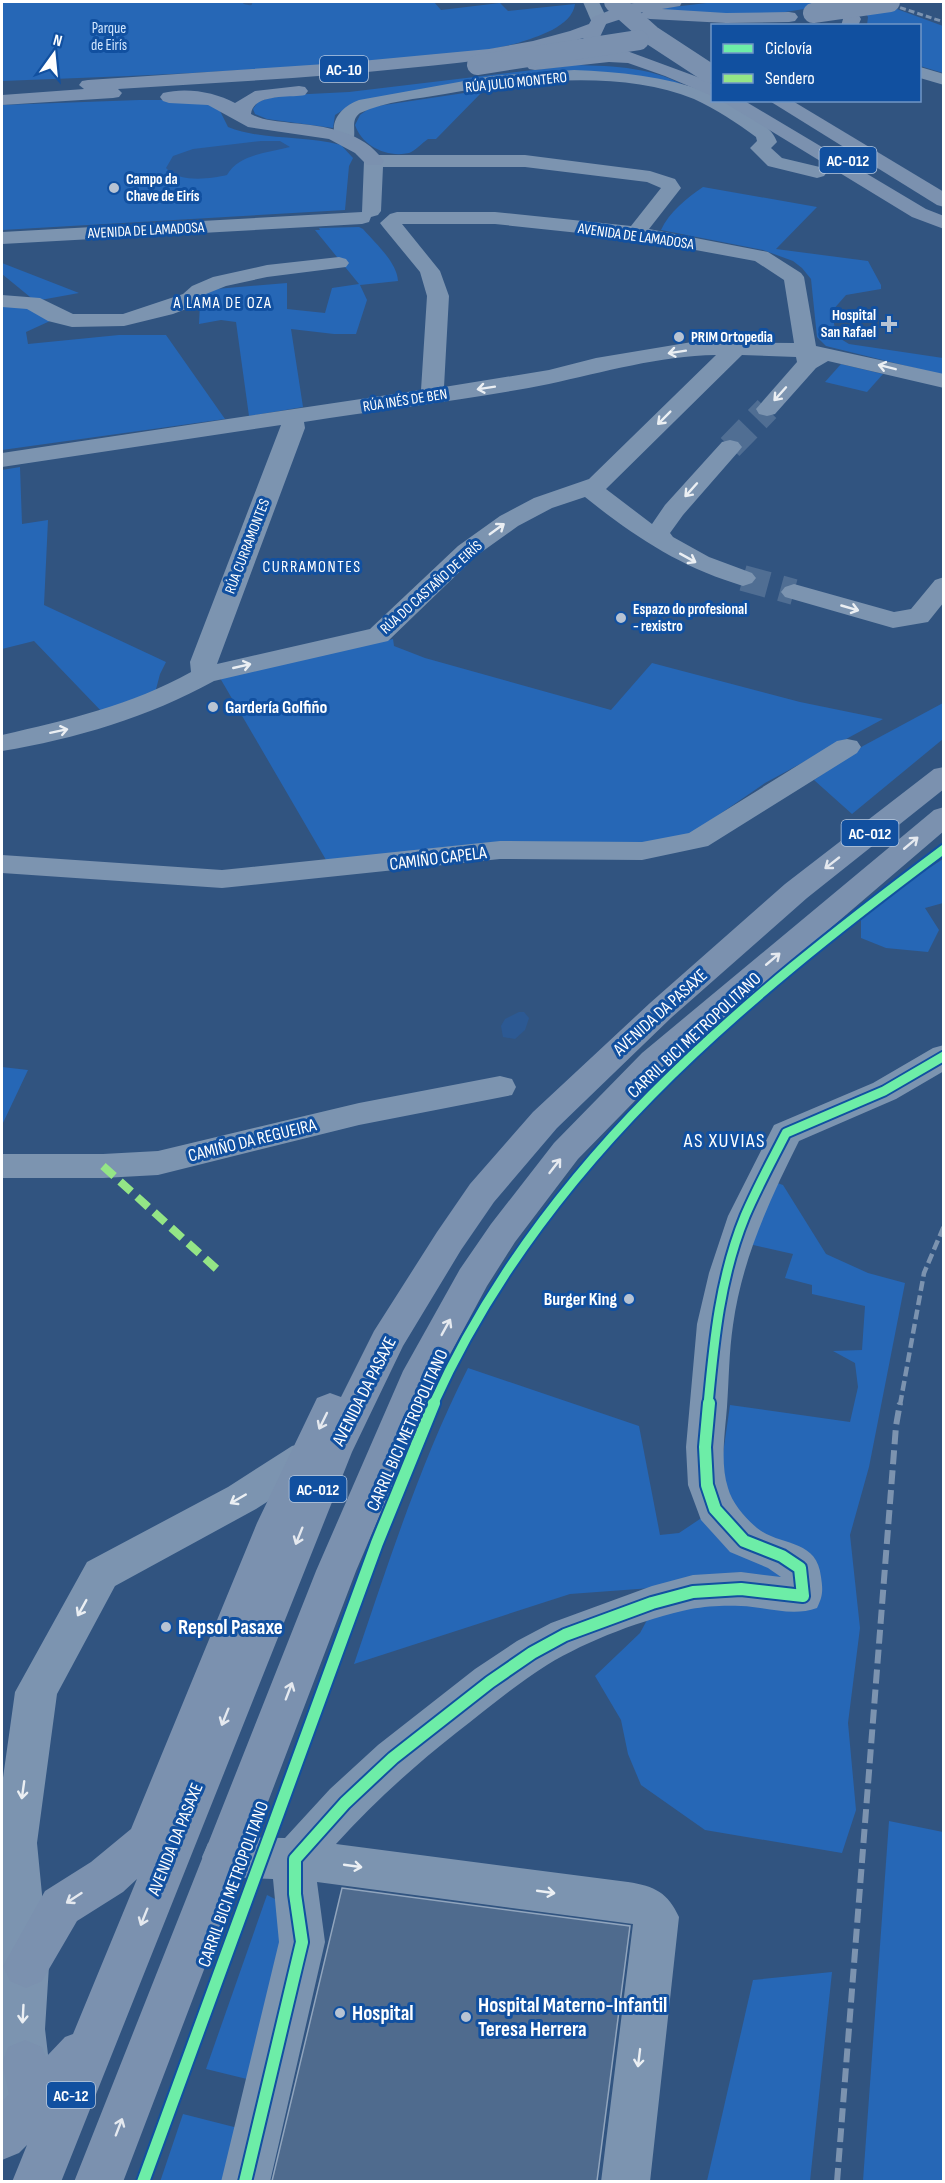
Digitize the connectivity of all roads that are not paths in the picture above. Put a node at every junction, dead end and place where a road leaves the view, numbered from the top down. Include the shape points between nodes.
1 (592, 2) edge
2 (614, 2) edge
3 (634, 2) edge
4 (674, 2) edge
5 (830, 2) edge
6 (890, 2) edge
7 (789, 17) junction
8 (747, 24) edge
9 (773, 24) edge
10 (850, 24) edge
11 (595, 28) junction
12 (711, 29) edge
13 (521, 48) junction
14 (638, 60) junction
15 (564, 61) junction
16 (711, 71) edge
17 (711, 71) edge
18 (671, 72) junction
19 (711, 72) edge
20 (711, 72) edge
21 (921, 72) edge
22 (944, 80) edge
23 (266, 83) junction
24 (372, 84) dead end
25 (88, 85) junction
26 (2, 86) edge
27 (122, 96) junction
28 (68, 97) junction
29 (2, 100) edge
30 (732, 102) edge
31 (756, 102) edge
32 (780, 102) edge
33 (802, 102) edge
34 (241, 116) junction
35 (345, 138) junction
36 (374, 161) junction
37 (817, 172) dead end
38 (944, 194) edge
39 (944, 201) edge
40 (367, 215) junction
41 (394, 220) junction
42 (944, 221) edge
43 (636, 233) junction
44 (2, 238) edge
45 (339, 262) dead end
46 (2, 301) edge
47 (736, 348) junction
48 (814, 356) junction
49 (944, 381) edge
50 (436, 395) junction
51 (767, 409) tunnel mouth
52 (292, 418) junction
53 (730, 447) tunnel mouth
54 (2, 460) edge
55 (589, 488) junction
56 (663, 543) junction
57 (743, 578) tunnel mouth
58 (944, 585) edge
59 (794, 592) tunnel mouth
60 (205, 675) junction
61 (2, 743) edge
62 (847, 747) dead end
63 (944, 775) edge
64 (944, 816) edge
65 (2, 864) edge
66 (661, 1010) junction
67 (944, 1056) edge
68 (500, 1087) dead end
69 (2, 1166) edge
70 (306, 1457) junction
71 (224, 1857) junction
72 (295, 1859) junction
73 (26, 1966) junction
74 (93, 2041) junction
75 (15, 2108) edge
76 (43, 2165) edge
77 (98, 2181) edge
78 (245, 2181) edge
79 (625, 2181) edge

1 - 11 street
1 - 13 main road via 575,25 557,36
2 - 16 main road, bridge via 651,35
3 - 17 main road
4 - 11 main road via 632,8
5 - 10 main road via 847,9 852,19
6 - 7 main road, bridge
7 - 8 main road
7 - 9 main road
7 - 11 main road via 726,18 665,13 637,15
11 - 13 main road, AC-10 via 570,39
11 - 14 main road via 597,46
12 - 23 main road, AC-10, bridge via 477,65
13 - 25 main road, AC-10 via 358,68
14 - 15 main road, AC-10
14 - 18 main road
14 - 19 main road
15 - 18 main road, AC-10
15 - 24 main road, AC-10
18 - 20 main road
21 - 22 street
23 - 25 main road, AC-10
23 - 28 main road, AC-10
25 - 26 main road, AC-10
27 - 28 main road, AC-10
27 - 34 main road via 210,99
27 - 34 main road, AC-10 via 318,89 263,95 245,103
28 - 29 main road, AC-10
30 - 42 main road via 919,213
31 - 42 main road, AC-012
32 - 39 main road, AC-012
33 - 38 main road
34 - 35 main road via 270,126
35 - 36 main road via 362,147
35 - 37 street, RÚA JULIO MONTERO via 343,124 348,112 374,102 537,77 615,77 693,92 765,135 767,142 760,148 775,162
36 - 40 street
36 - 43 street via 525,161 650,177 668,183 671,188
40 - 41 street, AVENIDA DE LAMADOSA via 371,224
40 - 44 street, AVENIDA DE LAMADOSA
41 - 43 street, AVENIDA DE LAMADOSA via 495,218
41 - 50 street via 430,271 438,296 432,390
43 - 48 street, AVENIDA DE LAMADOSA via 761,256 794,277
45 - 46 street via 220,281 165,309 115,321 72,321 32,303
47 - 48 street, RÚA INÉS DE BEN
47 -> 50 street, RÚA INÉS DE BEN via 692,349
47 -> 55 street, RÚA DO CASTAÑO DE EIRÍS via 598,484
49 -> 48 street, RÚA INÉS DE BEN
48 -> 51 street
50 - 52 street, RÚA INÉS DE BEN
52 - 54 street, RÚA INÉS DE BEN
52 - 60 street, RÚA CURRAMONTES via 293,428 203,662
53 -> 56 street via 674,510 658,533
55 - 56 street
60 -> 55 street, RÚA DO CASTAÑO DE EIRÍS via 379,635 467,551 509,520 543,503
56 -> 57 street via 696,562
59 -> 58 street via 893,620 919,616
61 -> 60 street, RÚA DO CASTAÑO DE EIRÍS via 78,726 181,690
62 - 65 street, CAMIÑO CAPELA via 698,840 642,851 500,850 222,879
63 -> 66 main road, AVENIDA DA PASAXE / AC-012 via 796,891
71 -> 64 main road, AVENIDA DA PASAXE / AC-012 via 336,1571 422,1371 473,1278 503,1233 567,1151 654,1061
66 -> 70 main road via 622,1027 561,1081 473,1178 378,1316
66 -> 74 main road, AVENIDA DA PASAXE / AC-012 via 545,1120 482,1194 387,1341 333,1452
67 - 72 street via 874,1096 786,1133 745,1216 727,1272 715,1324 705,1447 707,1485 715,1509 744,1541 800,1568 803,1596 741,1589 693,1592 565,1635 532,1653 393,1758 345,1803
68 - 69 street, CAMIÑO DA REGUEIRA via 359,1114 158,1163
70 -> 73 main road via 148,1842 107,1877 61,1906
70 -> 73 street via 242,1498 101,1574 95,1584 36,1692 15,1843
71 - 72 street
77 -> 71 main road, AVENIDA DA PASAXE / AC-012
72 - 78 street via 302,1942
72 -> 79 street via 651,1909 656,1917
73 -> 75 street
74 - 75 main road
74 - 76 main road, AVENIDA DA PASAXE / AC-12
75 - 76 main road

